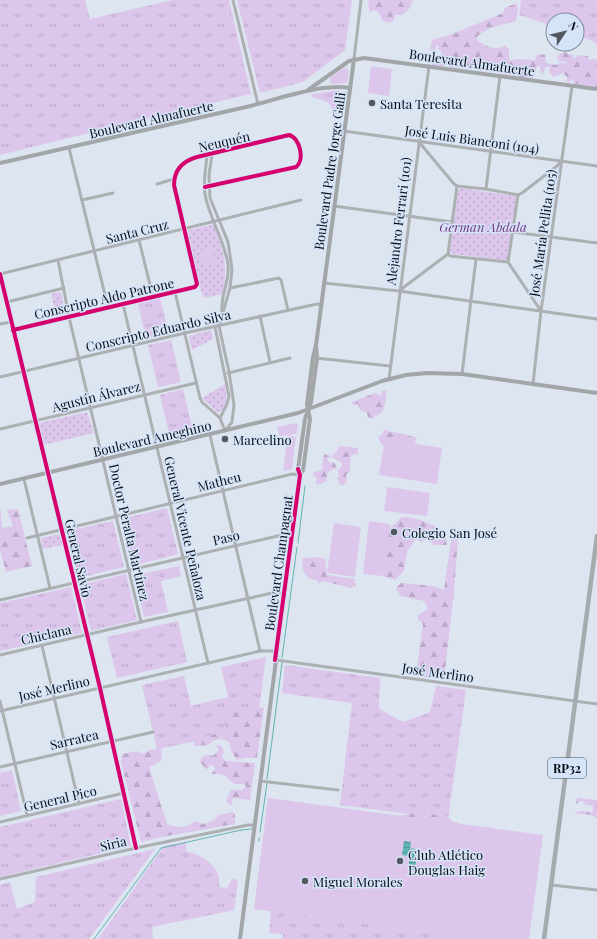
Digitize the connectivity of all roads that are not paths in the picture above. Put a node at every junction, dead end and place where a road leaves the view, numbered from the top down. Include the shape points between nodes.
1 (232, 0) edge
2 (361, 0) edge
3 (354, 59) junction
4 (429, 66) junction
5 (500, 76) junction
6 (572, 86) junction
7 (350, 88) junction
8 (597, 89) edge
9 (306, 92) junction
10 (258, 104) junction
11 (344, 131) junction
12 (419, 142) junction
13 (70, 148) junction
14 (491, 151) junction
15 (212, 154) junction
16 (207, 155) junction
17 (562, 161) junction
18 (0, 163) edge
19 (597, 166) edge
20 (174, 179) junction
21 (157, 184) dead end
22 (457, 186) junction
23 (207, 187) junction
24 (486, 189) junction
25 (113, 193) dead end
26 (518, 194) junction
27 (82, 200) junction
28 (301, 200) dead end
29 (334, 206) junction
30 (409, 216) junction
31 (219, 221) junction
32 (215, 222) junction
33 (452, 222) junction
34 (184, 229) junction
35 (513, 232) junction
36 (552, 237) junction
37 (139, 240) junction
38 (597, 243) edge
39 (94, 251) junction
40 (448, 254) junction
41 (476, 259) junction
42 (58, 260) junction
43 (508, 262) junction
44 (0, 274) edge
45 (324, 283) junction
46 (228, 287) junction
47 (64, 288) junction
48 (399, 291) junction
49 (175, 292) junction
50 (153, 297) junction
51 (471, 301) junction
52 (7, 302) junction
53 (123, 304) junction
54 (322, 304) junction
55 (108, 308) junction
56 (288, 310) junction
57 (541, 311) junction
58 (260, 316) junction
59 (69, 317) junction
60 (597, 319) edge
61 (11, 322) junction
62 (0, 324) edge
63 (214, 326) junction
64 (219, 326) junction
65 (13, 330) junction
66 (184, 333) junction
67 (133, 346) junction
68 (315, 357) junction
69 (290, 358) dead end
70 (79, 359) junction
71 (270, 362) junction
72 (390, 366) junction
73 (23, 372) junction
74 (229, 372) junction
75 (225, 373) junction
76 (462, 374) junction
77 (0, 377) edge
78 (389, 379) junction
79 (196, 383) junction
80 (533, 384) junction
81 (597, 393) edge
82 (144, 394) junction
83 (90, 408) junction
84 (308, 410) junction
85 (220, 418) junction
86 (35, 421) junction
87 (0, 429) edge
88 (225, 431) junction
89 (210, 435) junction
90 (156, 447) junction
91 (103, 460) junction
92 (48, 473) junction
93 (300, 475) junction
94 (24, 479) junction
95 (0, 484) edge
96 (223, 490) junction
97 (171, 504) junction
98 (116, 516) junction
99 (62, 530) junction
100 (37, 536) junction
101 (292, 536) junction
102 (597, 536) edge
103 (27, 538) dead end
104 (235, 546) junction
105 (183, 557) junction
106 (128, 570) junction
107 (75, 582) junction
108 (50, 588) junction
109 (284, 593) junction
110 (247, 599) junction
111 (0, 600) edge
112 (196, 610) junction
113 (141, 622) junction
114 (87, 635) junction
115 (42, 646) junction
116 (276, 651) junction
117 (260, 652) junction
118 (0, 655) edge
119 (275, 660) junction
120 (208, 663) junction
121 (100, 688) junction
122 (54, 698) junction
123 (0, 701) edge
124 (575, 701) junction
125 (597, 704) edge
126 (1, 711) edge
127 (153, 732) dead end
128 (112, 741) junction
129 (67, 751) junction
130 (15, 763) junction
131 (0, 767) edge
132 (260, 781) junction
133 (338, 790) dead end
134 (124, 793) junction
135 (79, 804) junction
136 (27, 816) junction
137 (0, 822) edge
138 (255, 825) junction
139 (136, 848) junction
140 (0, 879) edge
141 (551, 885) junction
142 (597, 890) edge
143 (240, 939) edge
144 (544, 939) edge

1 - 10 street
2 - 3 street, Boulevard Padre Jorge Galli
3 - 4 main road, Boulevard Almafuerte
3 - 7 main road, Boulevard Padre Jorge Galli
3 - 9 main road, Boulevard Almafuerte
4 - 5 main road, Boulevard Almafuerte
4 - 12 street, Alejandro Ferrari (101)
5 - 6 main road, Boulevard Almafuerte
5 - 14 street
6 - 8 main road, Boulevard Almafuerte
6 - 17 street, José María Pellita (105)
7 - 9 main road, Boulevard Almafuerte via 334,87
7 - 11 main road, Boulevard Padre Jorge Galli
9 - 10 main road, Boulevard Almafuerte
10 - 13 main road, Boulevard Almafuerte
11 - 12 street, José Luis Bianconi (104)
11 - 29 main road, Boulevard Padre Jorge Galli
12 - 14 street, José Luis Bianconi (104)
12 - 22 street
12 - 30 street, Alejandro Ferrari (101)
13 - 18 main road, Boulevard Almafuerte
13 - 27 street
14 - 17 street, José Luis Bianconi (104)
14 - 24 street
15 - 16 street, Neuquén
15 - 23 street
15 - 23 street, Neuquén via 289,136 295,138 300,150 300,163 296,167
16 - 20 street, Neuquén via 185,161 177,169
16 - 23 street
17 - 19 street, José Luis Bianconi (104)
17 - 26 street
17 - 36 street, José María Pellita (105)
20 - 21 street
20 - 34 street
22 - 24 street
22 - 33 street
23 - 31 street
23 - 32 street via 207,202
24 - 26 street
25 - 27 street
26 - 35 street
27 - 39 street
28 - 31 street, Santa Cruz
29 - 30 street
29 - 45 main road, Boulevard Padre Jorge Galli
30 - 33 street
30 - 48 street, Alejandro Ferrari (101)
31 - 32 street, Santa Cruz
31 - 46 street via 231,257 232,269
32 - 34 street, Santa Cruz
32 - 46 street via 226,254
33 - 40 street
34 - 37 street, Santa Cruz
34 - 49 street, Conscripto Aldo Patrone via 197,284 195,288
35 - 36 street
35 - 43 street
36 - 38 street
36 - 57 street, José María Pellita (105)
37 - 39 street, Santa Cruz
37 - 50 street
39 - 42 street, Santa Cruz
39 - 55 street
40 - 41 street
40 - 48 street
41 - 43 street
41 - 51 street
42 - 44 street, Santa Cruz
42 - 47 street, Doctor Peralta Martínez
43 - 57 street
44 - 52 street, General Savio
45 - 48 street
45 - 54 main road, Boulevard Padre Jorge Galli
46 - 56 street via 279,278
46 - 64 street
47 - 52 street
47 - 59 street, Doctor Peralta Martínez
48 - 51 street
48 - 72 street, Alejandro Ferrari (101)
49 - 50 street, Conscripto Aldo Patrone
49 - 66 street
50 - 53 street, Conscripto Aldo Patrone
51 - 57 street
51 - 76 street
52 - 61 street, General Savio
53 - 55 street, Conscripto Aldo Patrone
53 - 67 street, General Vicente Peñaloza
54 - 56 street, Conscripto Eduardo Silva
54 - 68 main road, Boulevard Padre Jorge Galli
55 - 59 street, Conscripto Aldo Patrone
56 - 58 street, Conscripto Eduardo Silva
57 - 60 street
57 - 80 street, José María Pellita (105)
58 - 64 street, Conscripto Eduardo Silva
58 - 71 street
59 - 65 street, Conscripto Aldo Patrone
59 - 70 street, Doctor Peralta Martínez
61 - 62 street
61 - 65 street, General Savio
63 - 64 street, Conscripto Eduardo Silva
63 - 66 street, Conscripto Eduardo Silva
63 - 75 street
64 - 74 street
65 - 73 street, General Savio
66 - 67 street, Conscripto Eduardo Silva
66 - 79 street
67 - 70 street, Conscripto Eduardo Silva
67 - 82 street, General Vicente Peñaloza
68 - 72 street
68 - 84 main road, Boulevard Padre Jorge Galli
69 - 71 street
70 - 73 street, Conscripto Eduardo Silva
70 - 83 street, Doctor Peralta Martínez
71 - 74 street
72 - 78 street, Alejandro Ferrari (101)
73 - 77 street, Conscripto Eduardo Silva
73 - 86 street, General Savio
74 - 75 street
74 - 88 street via 234,411 232,422
75 - 85 street via 228,400
76 - 78 main road, Boulevard Ameghino via 427,373
76 - 80 main road, Boulevard Ameghino
78 - 84 main road, Boulevard Ameghino
79 - 82 street, Agustín Álvarez
79 - 85 street via 202,402
80 - 81 main road, Boulevard Ameghino
82 - 83 street, Agustín Álvarez
82 - 90 street, General Vicente Peñaloza
83 - 86 street, Agustín Álvarez
83 - 91 street, Doctor Peralta Martínez
84 - 88 main road, Boulevard Ameghino
84 - 93 main road, Boulevard Champagnat via 298,469
85 - 88 street
86 - 87 street, Agustín Álvarez
86 - 92 street, General Savio
88 - 89 main road, Boulevard Ameghino
89 - 90 main road, Boulevard Ameghino
89 - 96 street
90 - 91 main road, Boulevard Ameghino
90 - 97 street, General Vicente Peñaloza
91 - 92 main road, Boulevard Ameghino
91 - 98 street, Doctor Peralta Martínez
92 - 94 main road, Boulevard Ameghino
92 - 99 street, General Savio
93 - 96 street, Matheu via 292,474
93 - 101 main road, Boulevard Champagnat
94 - 95 main road, Boulevard Ameghino
94 - 100 street
96 - 97 street, Matheu
96 - 104 street
97 - 98 street, Matheu
97 - 105 street, General Vicente Peñaloza
98 - 99 street, Matheu
98 - 106 street, Doctor Peralta Martínez
99 - 100 street, Matheu
99 - 107 street, General Savio
100 - 103 street, Matheu
100 - 108 street
101 - 104 street, Paso via 282,535
101 - 109 main road, Boulevard Champagnat
102 - 124 main road, RP32
104 - 105 street, Paso
104 - 110 street
105 - 106 street, Paso
105 - 112 street, General Vicente Peñaloza
106 - 107 street, Paso
106 - 113 street, Doctor Peralta Martínez
107 - 108 street, Paso
107 - 114 street, General Savio
108 - 111 street, Paso
109 - 110 street, Chiclana via 277,592
109 - 116 main road, Boulevard Champagnat
110 - 112 street, Chiclana
110 - 117 street
112 - 113 street, Chiclana
112 - 120 street, General Vicente Peñaloza
113 - 114 street, Chiclana
114 - 115 street, Chiclana
114 - 121 street, General Savio
115 - 118 street, Chiclana
115 - 122 street
116 - 117 street, José Merlino
116 - 119 main road, Boulevard Champagnat
117 - 120 street, José Merlino
119 - 124 street, José Merlino
119 - 132 main road, Boulevard Champagnat
120 - 121 street, José Merlino
121 - 122 street, José Merlino
121 - 128 street, General Savio
122 - 126 street, José Merlino
122 - 129 street
123 - 126 street
124 - 125 street, José Merlino
124 - 141 main road, RP32
126 - 130 street
127 - 128 street, Sarratea
128 - 129 street, Sarratea
128 - 134 street, General Savio
129 - 130 street, Sarratea
129 - 135 street
130 - 131 street, Sarratea
130 - 136 street
132 - 133 street
132 - 138 main road, Boulevard Champagnat
134 - 135 street, General Pico
134 - 139 street, General Savio
135 - 136 street, General Pico
136 - 137 street, General Pico
138 - 139 street, Siria
138 - 143 main road, Boulevard Champagnat
139 - 140 street, Siria
141 - 142 street
141 - 144 main road, RP32

